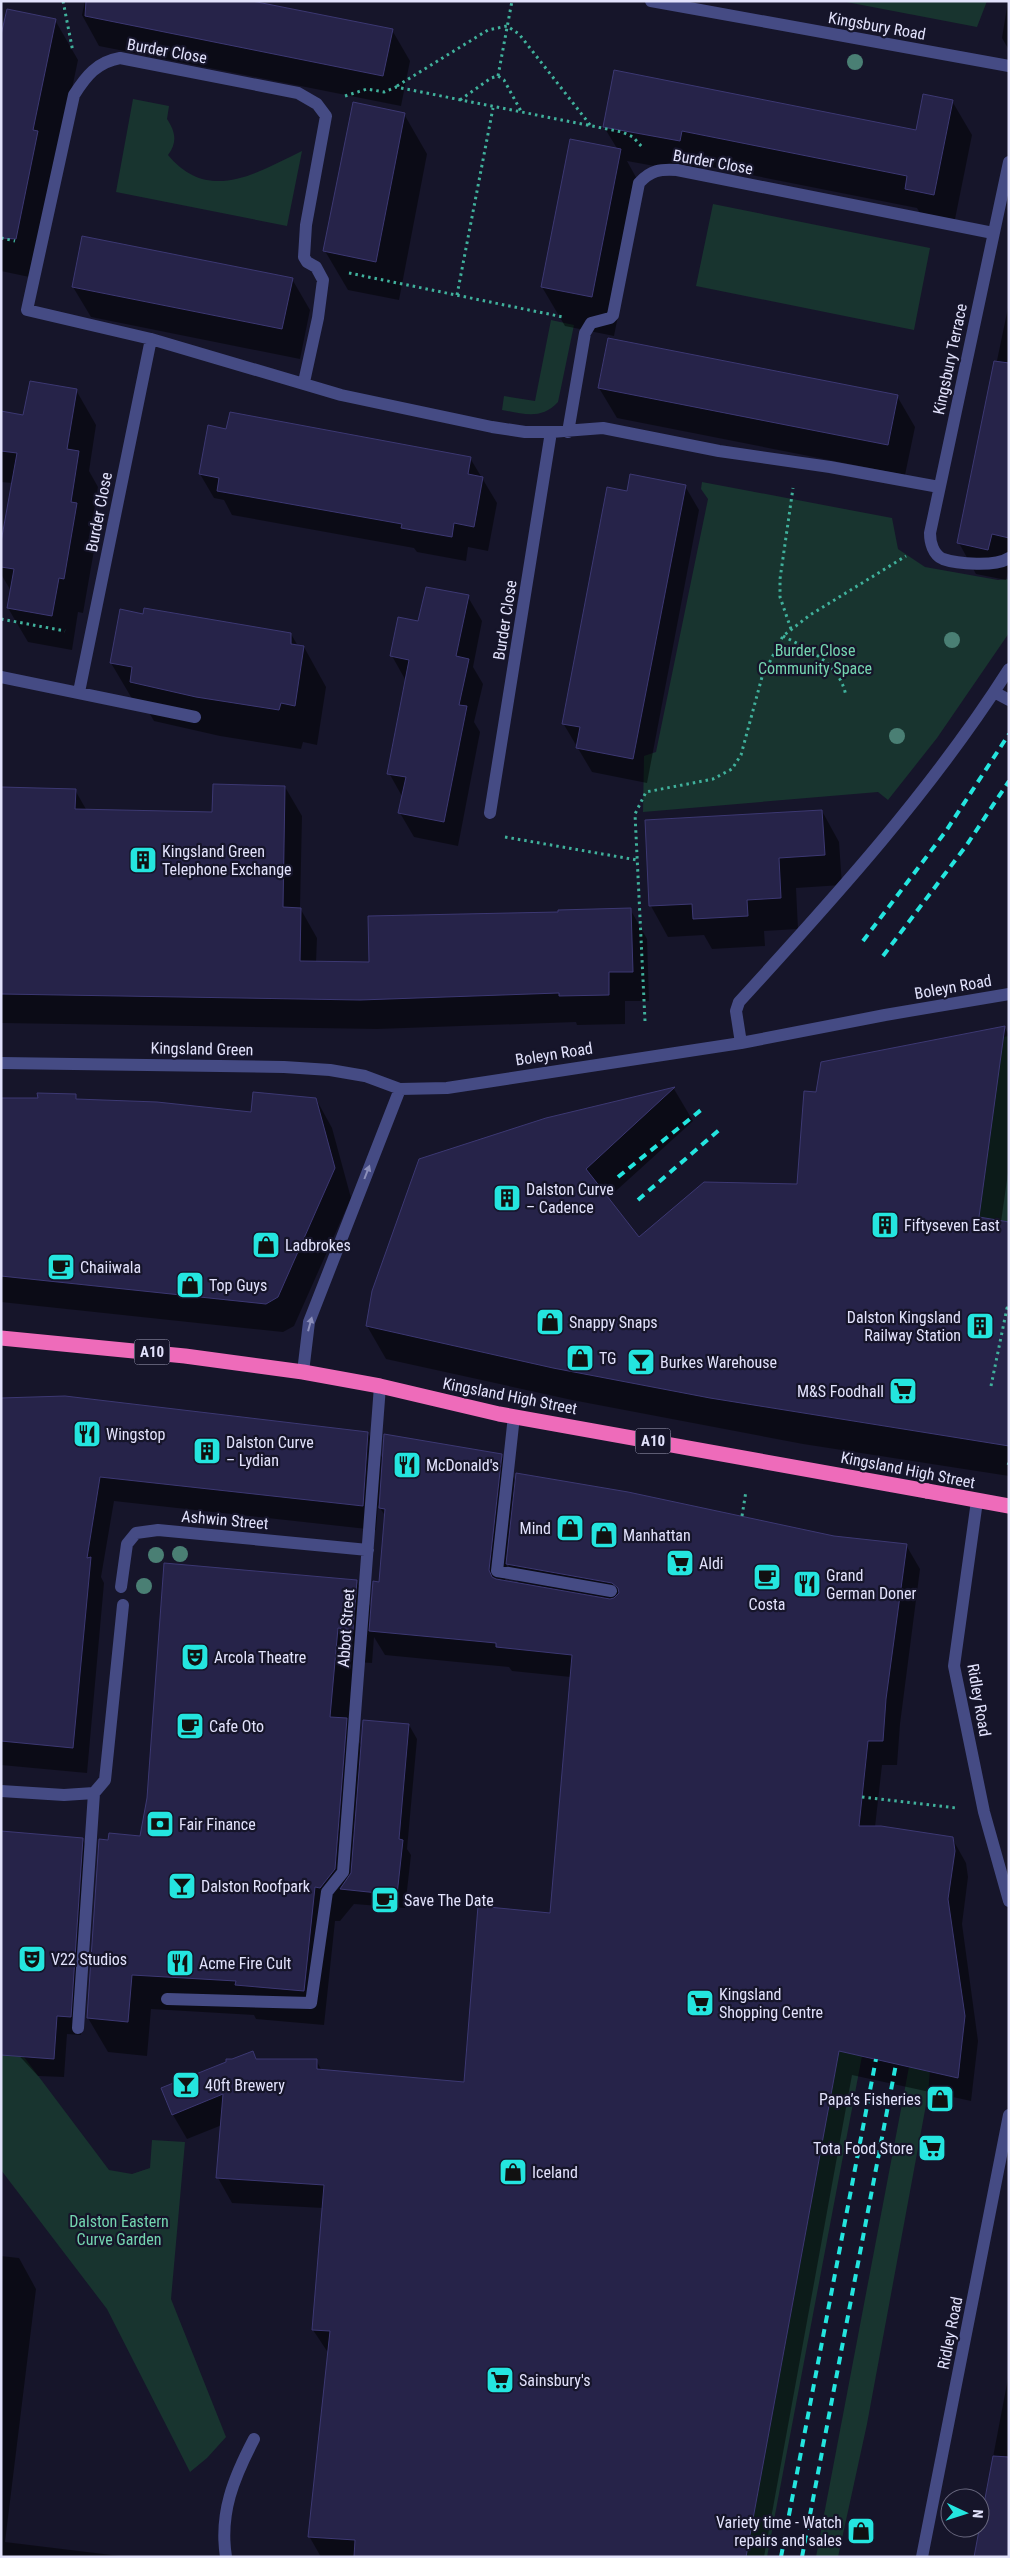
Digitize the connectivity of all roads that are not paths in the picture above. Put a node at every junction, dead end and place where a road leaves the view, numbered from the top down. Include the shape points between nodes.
1 (651, 1) edge
2 (1009, 66) edge
3 (1009, 162) edge
4 (993, 233) junction
5 (151, 339) junction
6 (304, 382) junction
7 (551, 432) junction
8 (568, 432) junction
9 (939, 487) junction
10 (1009, 558) edge
11 (1009, 669) edge
12 (1, 677) edge
13 (79, 692) junction
14 (994, 692) junction
15 (1009, 700) edge
16 (195, 717) dead end
17 (490, 813) road end
18 (1008, 994) edge
19 (741, 1043) junction
20 (1, 1063) edge
21 (400, 1089) junction
22 (1, 1338) edge
23 (303, 1372) junction
24 (380, 1386) junction
25 (514, 1416) junction
26 (977, 1501) junction
27 (1009, 1506) edge
28 (368, 1550) junction
29 (121, 1587) dead end
30 (611, 1591) dead end
31 (123, 1605) dead end
32 (1, 1790) edge
33 (94, 1793) junction
34 (1009, 1901) edge
35 (167, 1999) dead end
36 (78, 2028) dead end
37 (1009, 2115) edge
38 (254, 2438) dead end
39 (226, 2557) edge
40 (922, 2557) edge

1 - 2 street, Kingsbury Road
3 - 4 street, Kingsbury Terrace
4 - 8 street, Burder Close via 677,170 662,169 649,173 639,184 613,315 591,323 585,332
4 - 9 street, Kingsbury Terrace
5 - 6 street, Burder Close
5 - 6 street, Burder Close via 27,310 74,95 87,74 107,60 120,58 298,93 317,104 326,116 306,225 304,257 324,280
5 - 13 street, Burder Close
6 - 7 street, Burder Close via 393,407 508,430
7 - 8 street, Burder Close
7 - 17 street, Burder Close
8 - 9 street, Burder Close via 602,428
9 - 10 street, Kingsbury Terrace via 930,542 935,552 942,559 985,564 1004,562
11 - 14 street
12 - 13 street
13 - 16 street
14 - 15 street
14 - 19 street via 911,806 867,860 740,1002 736,1010
18 - 19 street, Boleyn Road
19 - 21 street, Boleyn Road via 447,1088
20 - 21 street, Kingsland Green via 284,1067 365,1076
23 -> 21 street via 309,1322
22 - 23 highway, Kingsland High Street / A10 via 185,1356
23 - 24 highway, Kingsland High Street / A10
24 - 25 highway, Kingsland High Street / A10
24 - 28 street, Abbot Street
25 - 26 highway, Kingsland High Street / A10, bridge
25 - 30 street via 497,1571
26 - 27 highway, Kingsland High Street / A10, bridge
26 - 34 street, Ridley Road via 954,1666 984,1812
28 - 29 street, Ashwin Street via 158,1530 136,1533 127,1544
28 - 35 street, Abbot Street via 343,1872 327,1892 311,2003
31 - 33 street via 105,1780
32 - 33 street
33 - 36 street
37 - 40 street, Ridley Road
38 - 39 street via 230,2490 224,2528

